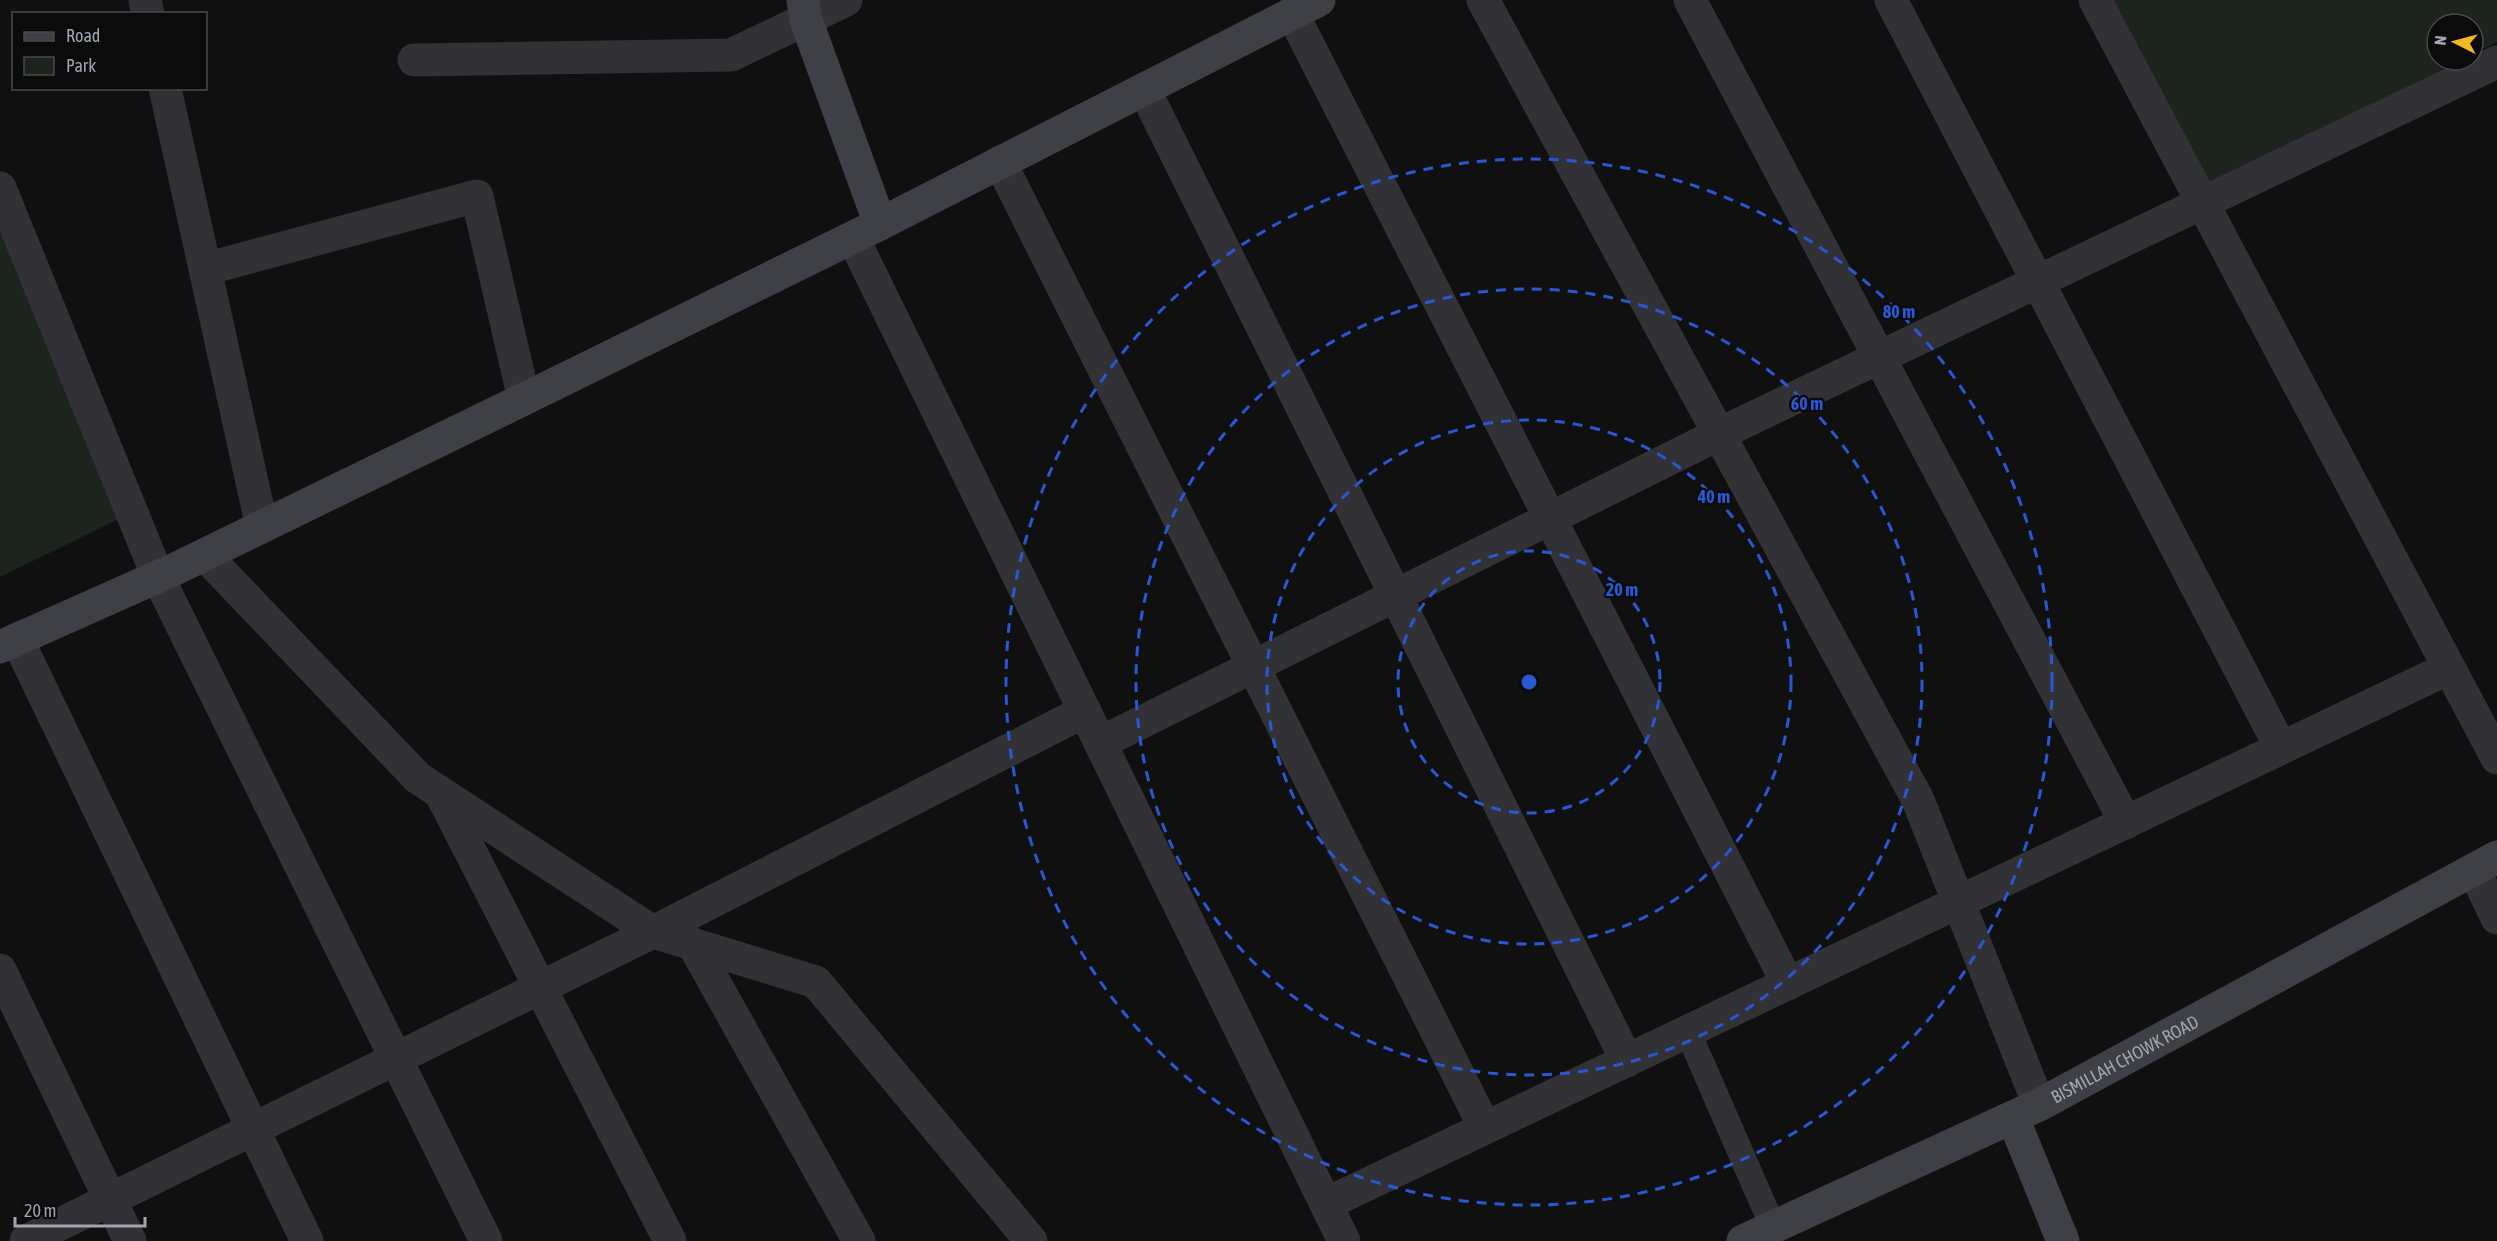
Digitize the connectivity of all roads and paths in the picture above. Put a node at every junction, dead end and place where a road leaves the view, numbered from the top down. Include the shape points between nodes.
1 (846, 0) edge
2 (1482, 0) edge
3 (1689, 0) edge
4 (1891, 0) edge
5 (2095, 0) edge
6 (1305, 7) edge
7 (805, 10) edge
8 (414, 60) dead end
9 (2497, 62) edge
10 (1143, 89) junction
11 (165, 90) edge
12 (1000, 162) junction
13 (0, 188) edge
14 (2201, 203) junction
15 (866, 231) junction
16 (205, 269) junction
17 (2037, 281) junction
18 (1878, 357) junction
19 (524, 399) junction
20 (1719, 434) junction
21 (1550, 518) junction
22 (262, 527) junction
23 (205, 555) junction
24 (158, 577) junction
25 (1396, 596) junction
26 (8, 643) edge
27 (1253, 666) junction
28 (2449, 668) junction
29 (1085, 711) junction
30 (1100, 743) junction
31 (2281, 748) junction
32 (2497, 758) edge
33 (441, 793) junction
34 (2126, 823) junction
35 (2486, 863) edge
36 (1959, 903) junction
37 (2497, 918) edge
38 (653, 932) junction
39 (693, 944) junction
40 (0, 970) edge
41 (1788, 984) junction
42 (540, 988) junction
43 (1688, 1032) junction
44 (396, 1059) junction
45 (1627, 1060) junction
46 (2026, 1111) junction
47 (1485, 1128) junction
48 (253, 1129) junction
49 (110, 1199) junction
50 (1326, 1204) junction
51 (1773, 1227) junction
52 (26, 1241) edge
53 (130, 1241) edge
54 (307, 1241) edge
55 (486, 1241) edge
56 (670, 1241) edge
57 (859, 1241) edge
58 (1031, 1241) edge
59 (1344, 1241) edge
60 (1743, 1241) edge
61 (2063, 1241) edge

1 - 7 street
2 - 20 street
3 - 18 street
4 - 17 street
5 - 14 street
6 - 10 street
6 - 21 street
7 - 8 street via 731,55
7 - 15 street
9 - 14 street
10 - 12 street
10 - 25 street
11 - 16 street
12 - 15 street
12 - 27 street
13 - 24 street
14 - 17 street
14 - 28 street
15 - 19 street
15 - 29 street
16 - 19 street via 477,196
16 - 22 street
17 - 18 street
17 - 31 street
18 - 20 street
18 - 34 street
19 - 22 street
20 - 21 street
20 - 36 street via 1918,800
21 - 25 street
21 - 41 street
22 - 23 street
23 - 24 street
23 - 33 street via 418,778
24 - 26 street
24 - 44 street
25 - 27 street
25 - 45 street
26 - 48 street
27 - 30 street
27 - 47 street
28 - 31 street
28 - 32 street
29 - 30 street
29 - 38 street
30 - 50 street
31 - 34 street
33 - 38 street
33 - 42 street
34 - 36 street
35 - 37 street
35 - 46 street, BISMILLAH CHOWK ROAD
36 - 41 street
36 - 46 street
38 - 39 street
38 - 42 street
39 - 57 street
39 - 58 street via 816,982
40 - 49 street
41 - 43 street
42 - 44 street
42 - 56 street
43 - 45 street
43 - 51 lane
44 - 48 street
44 - 55 street
45 - 47 street
46 - 51 street, BISMILLAH CHOWK ROAD
46 - 61 street
47 - 50 street
48 - 49 street
48 - 54 street
49 - 52 street
49 - 53 street
50 - 59 street
51 - 60 street, BISMILLAH CHOWK ROAD

